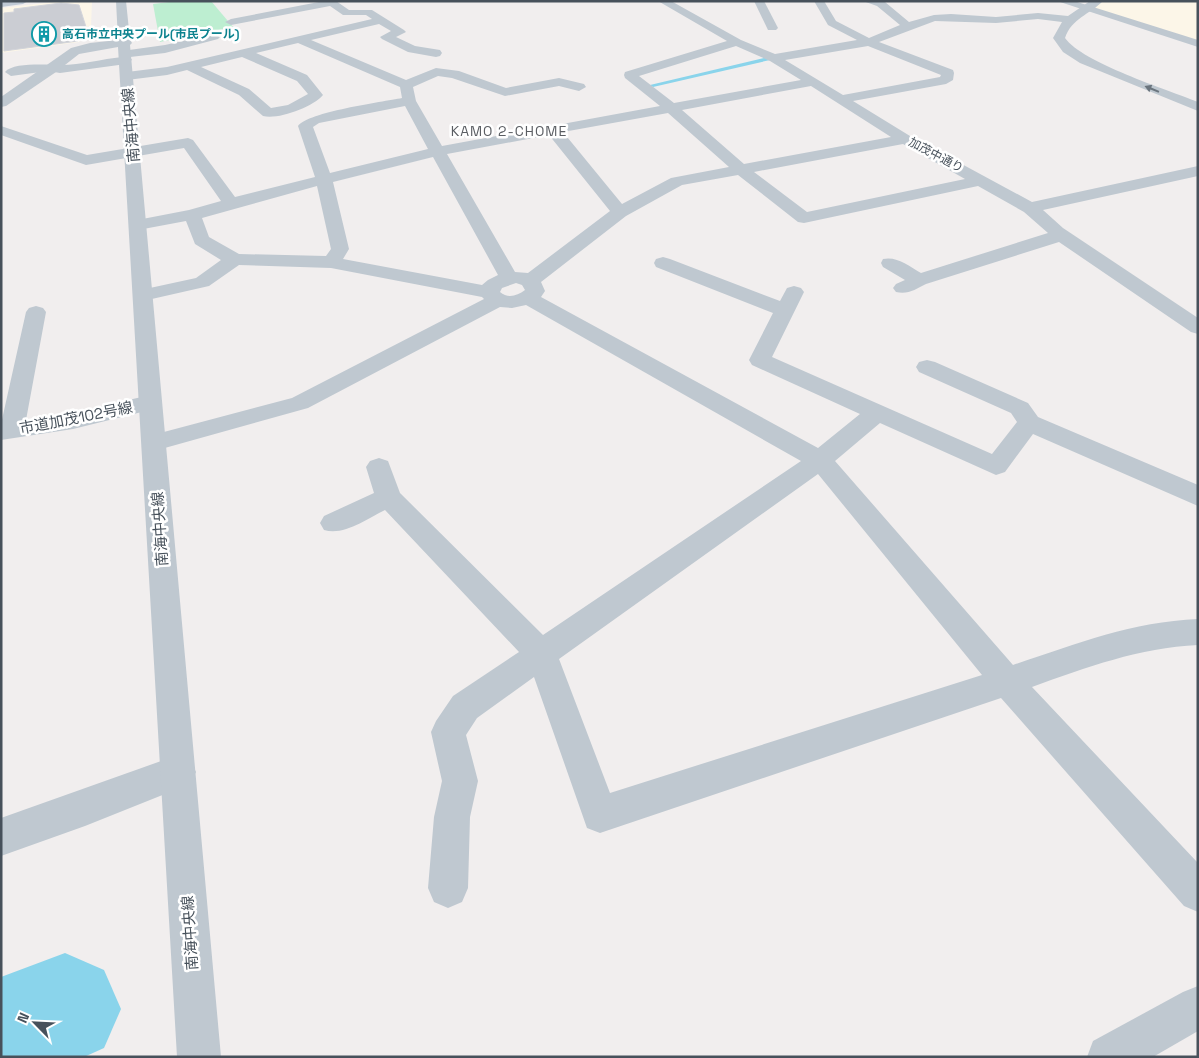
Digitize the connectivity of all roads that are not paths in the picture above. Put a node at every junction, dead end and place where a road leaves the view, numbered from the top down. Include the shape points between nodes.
1 (23, 1) edge
2 (121, 1) edge
3 (663, 1) edge
4 (759, 1) edge
5 (819, 1) edge
6 (868, 1) edge
7 (1062, 1) edge
8 (1098, 1) edge
9 (330, 2) edge
10 (1, 4) edge
11 (1001, 8) dead end
12 (1086, 9) junction
13 (1038, 16) junction
14 (257, 17) junction
15 (1070, 19) junction
16 (381, 20) junction
17 (231, 22) dead end
18 (272, 26) dead end
19 (907, 26) junction
20 (772, 28) dead end
21 (214, 37) dead end
22 (298, 39) junction
23 (737, 42) junction
24 (869, 42) junction
25 (1198, 44) edge
26 (242, 52) junction
27 (436, 53) dead end
28 (126, 58) junction
29 (774, 58) junction
30 (189, 66) junction
31 (54, 68) junction
32 (11, 72) dead end
33 (813, 82) junction
34 (406, 86) junction
35 (579, 87) dead end
36 (842, 99) junction
37 (409, 101) junction
38 (1, 103) edge
39 (1198, 107) edge
40 (671, 108) junction
41 (1, 130) edge
42 (553, 130) junction
43 (905, 139) junction
44 (437, 151) junction
45 (134, 152) junction
46 (741, 169) junction
47 (1198, 170) edge
48 (324, 180) junction
49 (982, 180) junction
50 (231, 203) junction
51 (1030, 208) junction
52 (620, 212) junction
53 (192, 215) junction
54 (138, 225) junction
55 (1061, 235) junction
56 (235, 259) junction
57 (331, 262) junction
58 (663, 263) dead end
59 (890, 263) dead end
60 (509, 278) junction
61 (529, 290) junction
62 (143, 295) junction
63 (493, 295) junction
64 (36, 312) dead end
65 (1198, 328) edge
66 (927, 367) dead end
67 (150, 403) junction
68 (877, 413) junction
69 (1029, 423) junction
70 (7, 431) edge
71 (154, 443) junction
72 (820, 460) junction
73 (1198, 496) edge
74 (334, 523) dead end
75 (1198, 632) edge
76 (542, 655) junction
77 (1008, 682) junction
78 (178, 772) junction
79 (1, 837) edge
80 (448, 888) dead end
81 (1198, 892) edge
82 (1198, 1007) edge
83 (199, 1057) edge
84 (1109, 1057) edge

1 - 10 main road
2 - 28 street, 南海中央線
3 - 23 street, 加茂中通り
4 - 20 street
5 - 24 street via 832,22
6 - 19 street via 881,4
7 - 12 street
8 - 12 street
9 - 14 street
9 - 16 street via 347,13 368,12
11 - 13 street
12 - 15 street
12 - 25 street
13 - 15 street
13 - 19 street via 996,20 951,16
14 - 17 street
14 - 18 street
39 -> 15 street via 1106,70 1067,49 1059,38
16 - 22 street
16 - 27 street via 400,32 386,37 412,49
19 - 24 street
21 - 28 street
22 - 26 street
22 - 34 street
23 - 29 street, 加茂中通り
23 - 40 street via 630,75
24 - 29 street
24 - 36 street via 948,73 946,80
26 - 30 street
26 - 30 street via 302,78 316,94 292,108 268,113 244,92
28 - 30 street via 167,71
28 - 31 street
28 - 31 street via 90,47 75,51
28 - 45 street, 南海中央線
29 - 33 street, 加茂中通り
31 - 32 street
31 - 38 street
33 - 36 street, 加茂中通り
33 - 40 street
34 - 35 street via 436,72 454,74 505,92 560,82
34 - 37 street
36 - 43 street, 加茂中通り
37 - 44 street
37 - 48 street via 316,120 305,126
40 - 42 street
40 - 46 street
41 - 45 street via 86,160
42 - 44 street
42 - 52 street
43 - 46 street
43 - 49 street, 加茂中通り
44 - 48 street
44 - 60 street
45 - 50 street via 188,143
45 - 54 street, 南海中央線
46 - 49 street via 804,218
46 - 52 street via 677,181
47 - 51 street
48 - 50 street
48 - 57 street via 340,249
49 - 51 street, 加茂中通り
50 - 53 street
51 - 55 street, 加茂中通り
52 - 61 street
53 - 54 street
53 - 56 street via 201,240
54 - 62 street, 南海中央線
55 - 59 street via 911,284
55 - 65 street, 加茂中通り
56 - 57 street
56 - 62 street via 202,282
57 - 63 street
58 - 68 street via 789,301 760,360
60 - 61 street
60 - 63 street via 497,281 490,288
61 - 63 street via 516,302
61 - 72 street
62 - 67 street, 南海中央線
63 - 71 street via 300,403
64 - 70 street
66 - 69 street via 1020,408
67 - 70 street, 市道加茂102号線 via 73,421
67 - 71 street, 南海中央線
68 - 69 street via 996,466
68 - 72 street
69 - 73 street
71 - 78 street, 南海中央線
72 - 76 street
72 - 77 street
74 - 76 street via 383,482
75 - 77 street via 1118,643
76 - 77 street via 600,815
76 - 80 street via 465,707 448,732 460,781 452,817
77 - 81 street
78 - 79 street
78 - 83 street, 南海中央線
82 - 84 street

